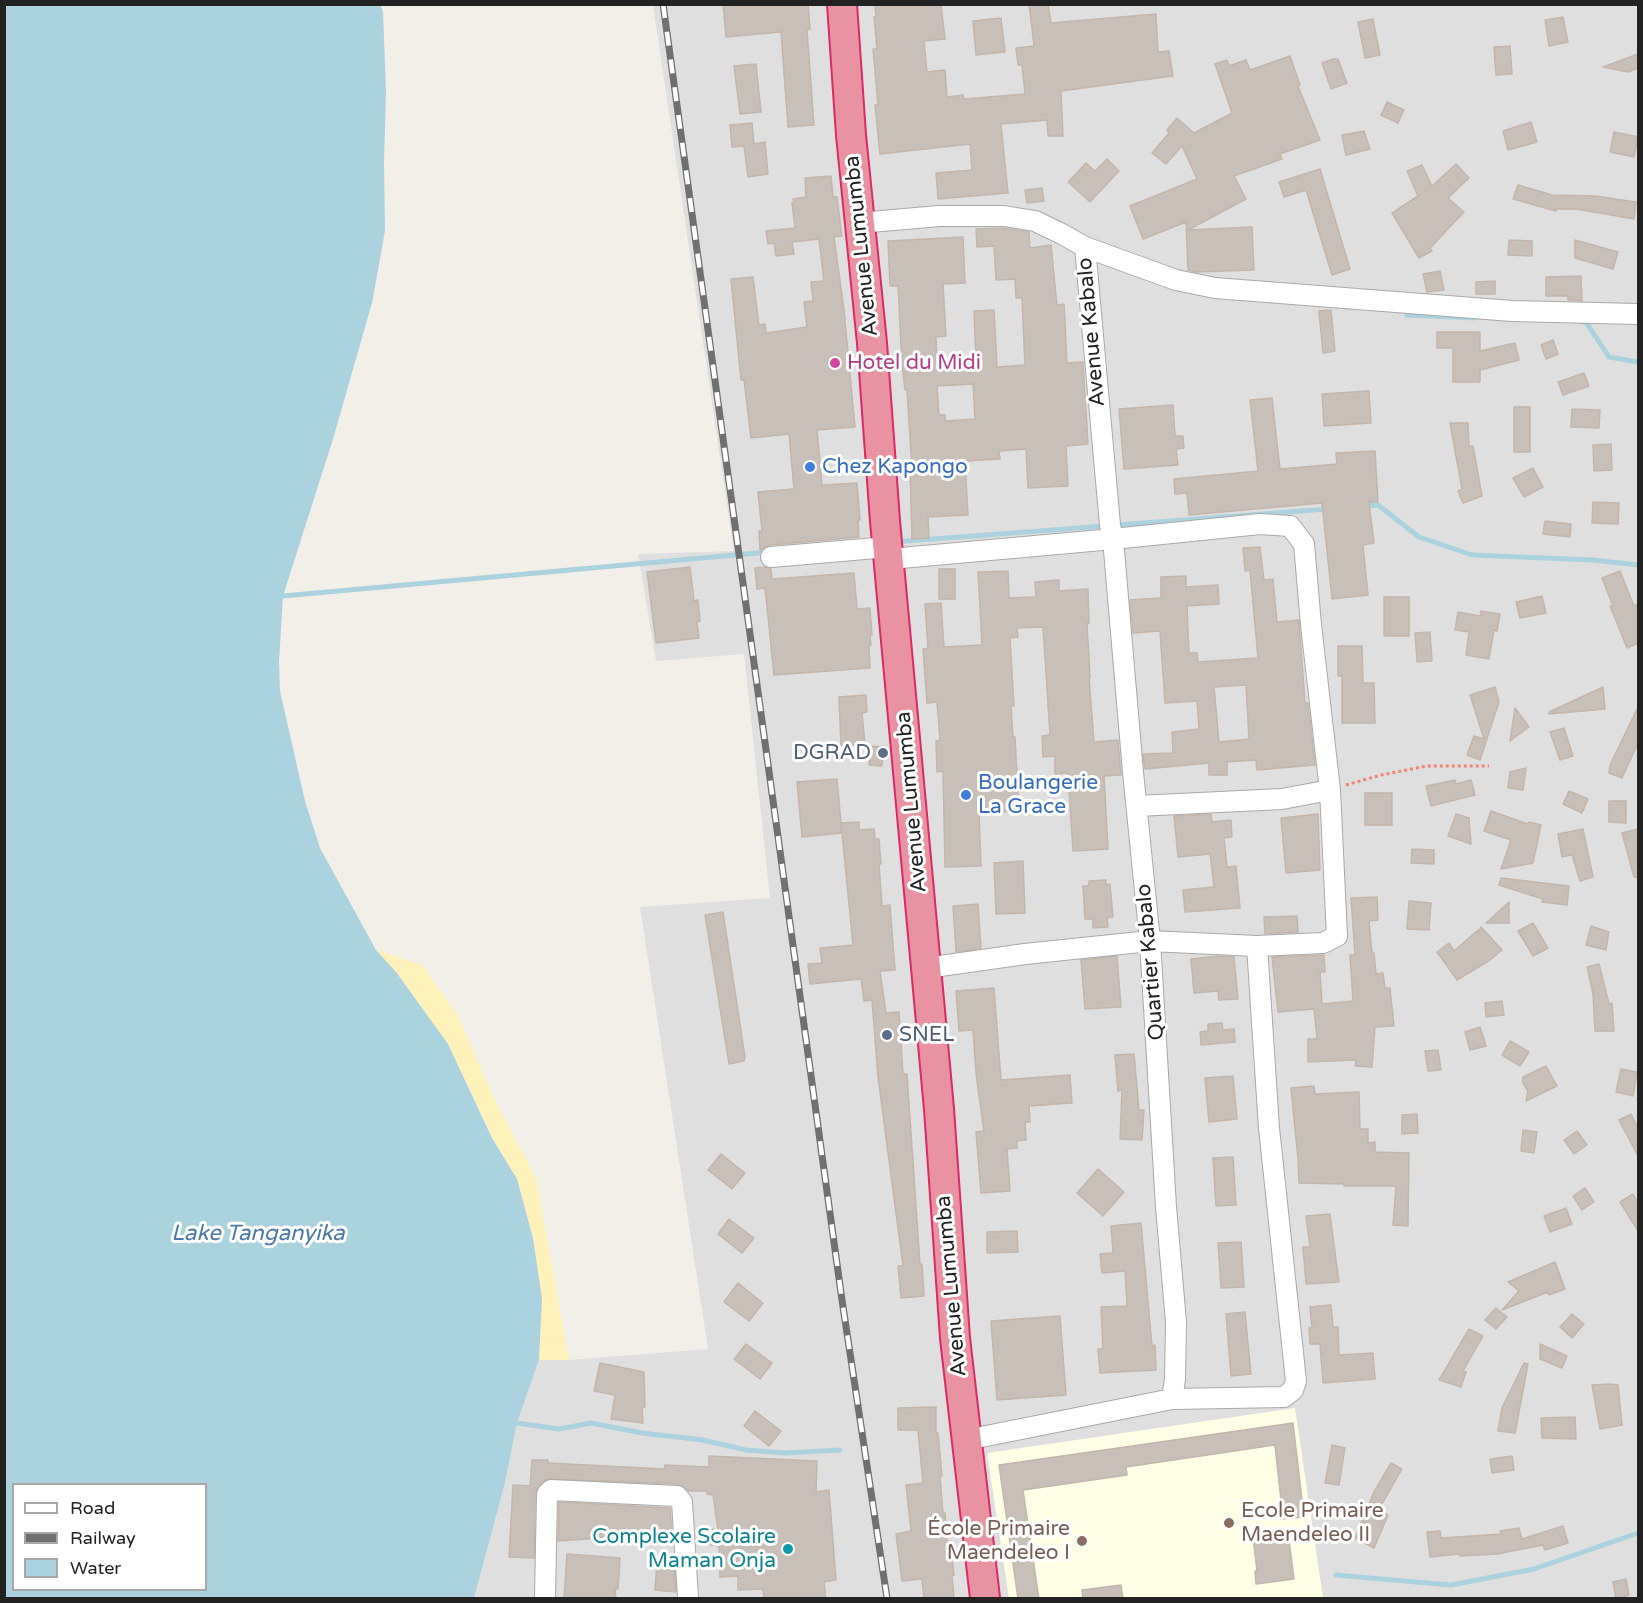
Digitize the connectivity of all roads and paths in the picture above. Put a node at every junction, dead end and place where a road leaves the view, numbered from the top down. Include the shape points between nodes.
1 (842, 4) edge
2 (859, 223) junction
3 (1085, 248) junction
4 (1638, 314) edge
5 (1113, 539) junction
6 (889, 553) junction
7 (771, 557) dead end
8 (1489, 766) dead end
9 (1330, 790) junction
10 (1137, 806) junction
11 (1150, 941) junction
12 (1257, 946) junction
13 (926, 968) junction
14 (1172, 1399) junction
15 (966, 1440) junction
16 (544, 1599) edge
17 (688, 1599) edge
18 (985, 1599) edge

1 - 2 highway, Avenue Lumumba
2 - 3 street, Avenue Kabalo via 939,216 1004,216 1035,221
2 - 6 highway, Avenue Lumumba via 873,343
3 - 4 street via 1176,280 1215,288 1512,311
3 - 5 street, Avenue Kabalo
5 - 6 street
5 - 9 street via 1260,524 1290,526 1304,544
5 - 10 street, Quartier Kabalo
6 - 7 street
6 - 13 highway, Avenue Lumumba
8 - 9 path via 1427,766
9 - 10 street via 1282,799
9 - 12 street via 1337,936 1323,943
10 - 11 street, Quartier Kabalo
11 - 12 street
11 - 13 street
11 - 14 street, Quartier Kabalo via 1176,1322
12 - 14 street via 1269,1128 1296,1381 1284,1397
13 - 15 highway, Avenue Lumumba
14 - 15 street
15 - 18 highway, Avenue Lumumba
16 - 17 street via 547,1494 551,1490 677,1496 682,1502

